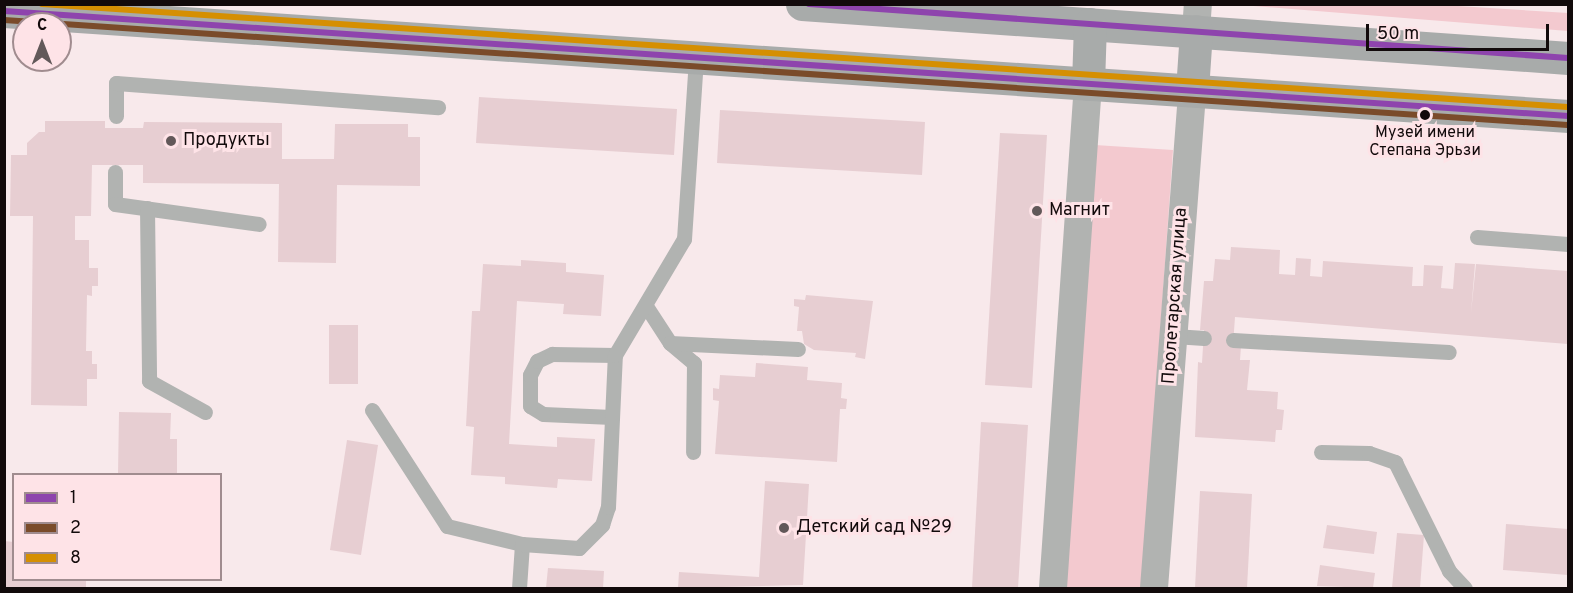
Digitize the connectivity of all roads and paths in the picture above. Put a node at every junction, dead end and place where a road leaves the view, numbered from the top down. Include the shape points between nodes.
1 (802, 4) edge
2 (4, 11) edge
3 (1090, 14) edge
4 (1197, 18) edge
5 (696, 57) junction
6 (1569, 58) edge
7 (1088, 84) junction
8 (1192, 90) junction
9 (438, 107) dead end
10 (116, 116) dead end
11 (1569, 116) edge
12 (115, 172) dead end
13 (147, 208) junction
14 (259, 224) dead end
15 (1477, 237) dead end
16 (1569, 244) edge
17 (646, 306) junction
18 (1174, 336) junction
19 (1204, 338) dead end
20 (1233, 340) dead end
21 (670, 343) junction
22 (798, 349) dead end
23 (1449, 352) dead end
24 (615, 355) junction
25 (372, 410) dead end
26 (206, 412) dead end
27 (612, 417) junction
28 (693, 452) dead end
29 (1321, 452) dead end
30 (522, 543) junction
31 (519, 588) edge
32 (1053, 588) edge
33 (1154, 588) edge
34 (1465, 588) edge

1 - 3 main road
2 - 5 main road
3 - 4 main road
3 - 7 main road
4 - 6 main road
4 - 8 main road, Пролетарская улица
5 - 7 main road
5 - 17 lane via 684,239
7 - 8 main road
7 - 32 street
8 - 11 main road
8 - 18 street, Пролетарская улица
9 - 10 lane via 116,83
12 - 13 lane via 115,204
13 - 14 lane
13 - 26 lane via 149,381
15 - 16 lane
17 - 21 lane
17 - 24 lane
18 - 19 lane
18 - 33 street, Пролетарская улица
20 - 23 lane
21 - 22 lane
21 - 28 lane via 694,363
24 - 27 lane
24 - 27 lane via 552,354 537,362 530,375 530,406 543,414
25 - 30 lane via 447,526
27 - 30 lane via 608,507 602,525 579,548
29 - 34 lane via 1369,453 1395,462 1449,571
30 - 31 lane

